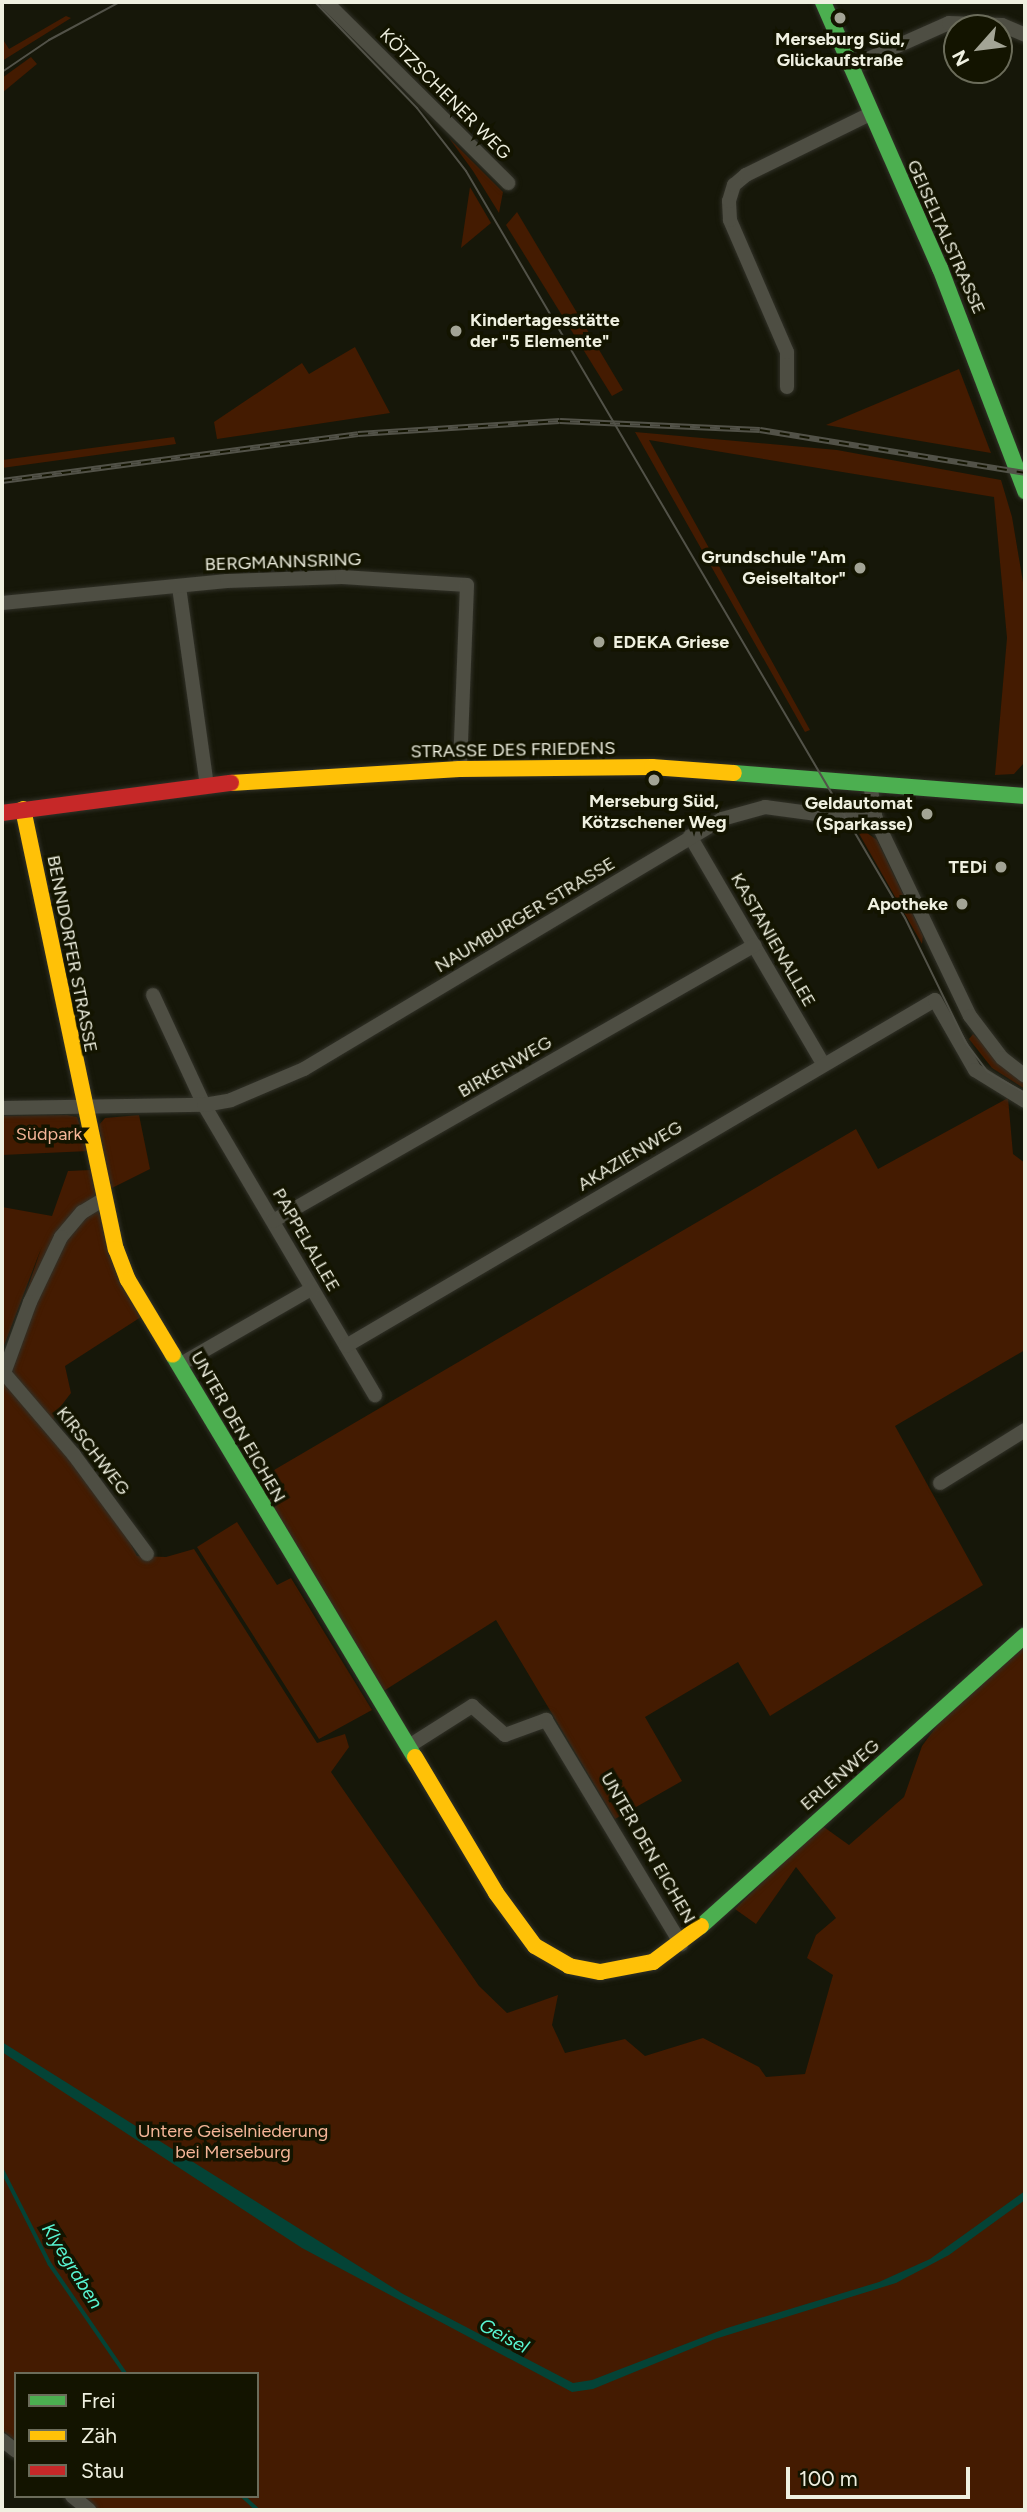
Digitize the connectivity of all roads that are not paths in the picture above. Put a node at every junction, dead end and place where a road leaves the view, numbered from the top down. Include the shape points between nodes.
1 (326, 2) edge
2 (823, 2) edge
3 (1025, 35) edge
4 (850, 67) junction
5 (870, 114) junction
6 (508, 183) dead end
7 (788, 387) dead end
8 (1025, 491) edge
9 (179, 587) junction
10 (2, 603) edge
11 (460, 769) junction
12 (870, 783) junction
13 (207, 785) junction
14 (1025, 796) edge
15 (23, 809) junction
16 (2, 813) edge
17 (876, 818) junction
18 (690, 836) junction
19 (755, 945) junction
20 (153, 995) dead end
21 (824, 1064) junction
22 (1025, 1076) edge
23 (1025, 1101) edge
24 (204, 1105) junction
25 (83, 1107) junction
26 (2, 1108) edge
27 (104, 1199) junction
28 (273, 1221) junction
29 (311, 1289) junction
30 (346, 1346) junction
31 (179, 1365) junction
32 (375, 1395) dead end
33 (1025, 1430) edge
34 (940, 1483) dead end
35 (147, 1554) dead end
36 (1025, 1635) edge
37 (409, 1746) junction
38 (681, 1944) junction
39 (74, 2498) edge
40 (89, 2510) edge

1 - 6 street, KÖTZSCHENER WEG
2 - 4 street, GEISELTALSTRASSE
3 - 4 street via 976,21 949,23
4 - 5 street, GEISELTALSTRASSE
5 - 7 street via 746,175 734,186 729,201 730,220 788,352
5 - 8 street, GEISELTALSTRASSE via 940,268
9 - 10 street, BERGMANNSRING
9 - 11 street, BERGMANNSRING via 342,576 467,585
9 - 13 street
11 - 12 street, STRASSE DES FRIEDENS via 652,767
11 - 13 street, STRASSE DES FRIEDENS
12 - 14 street, STRASSE DES FRIEDENS
12 - 17 street
13 - 15 street, STRASSE DES FRIEDENS
15 - 16 street, STRASSE DES FRIEDENS
15 - 25 street, BENNDORFER STRASSE
17 - 18 street, NAUMBURGER STRASSE via 765,807 722,819
17 - 22 street via 970,1016 1002,1058
18 - 19 street, KASTANIENALLEE
18 - 24 street, NAUMBURGER STRASSE via 304,1069 264,1088
19 - 21 street, KASTANIENALLEE
19 - 28 street, BIRKENWEG
20 - 24 street
21 - 23 street, AKAZIENWEG via 935,1000 975,1070
21 - 30 street, AKAZIENWEG
24 - 25 street, NAUMBURGER STRASSE
24 - 28 street, PAPPELALLEE
25 - 26 street, NAUMBURGER STRASSE
25 - 27 street, UNTER DEN EICHEN
27 - 31 street, UNTER DEN EICHEN via 128,1280
27 - 35 street, KIRSCHWEG via 82,1212 61,1237 4,1373 74,1455
28 - 29 street, PAPPELALLEE
29 - 30 street, PAPPELALLEE
29 - 31 street
30 - 32 street, PAPPELALLEE
31 - 37 street, UNTER DEN EICHEN
33 - 34 street
36 - 38 street, ERLENWEG
37 - 38 street, UNTER DEN EICHEN via 496,1893 535,1946 569,1966 600,1972 653,1962
37 - 38 street, UNTER DEN EICHEN via 472,1706 505,1734 547,1720
39 - 40 street

